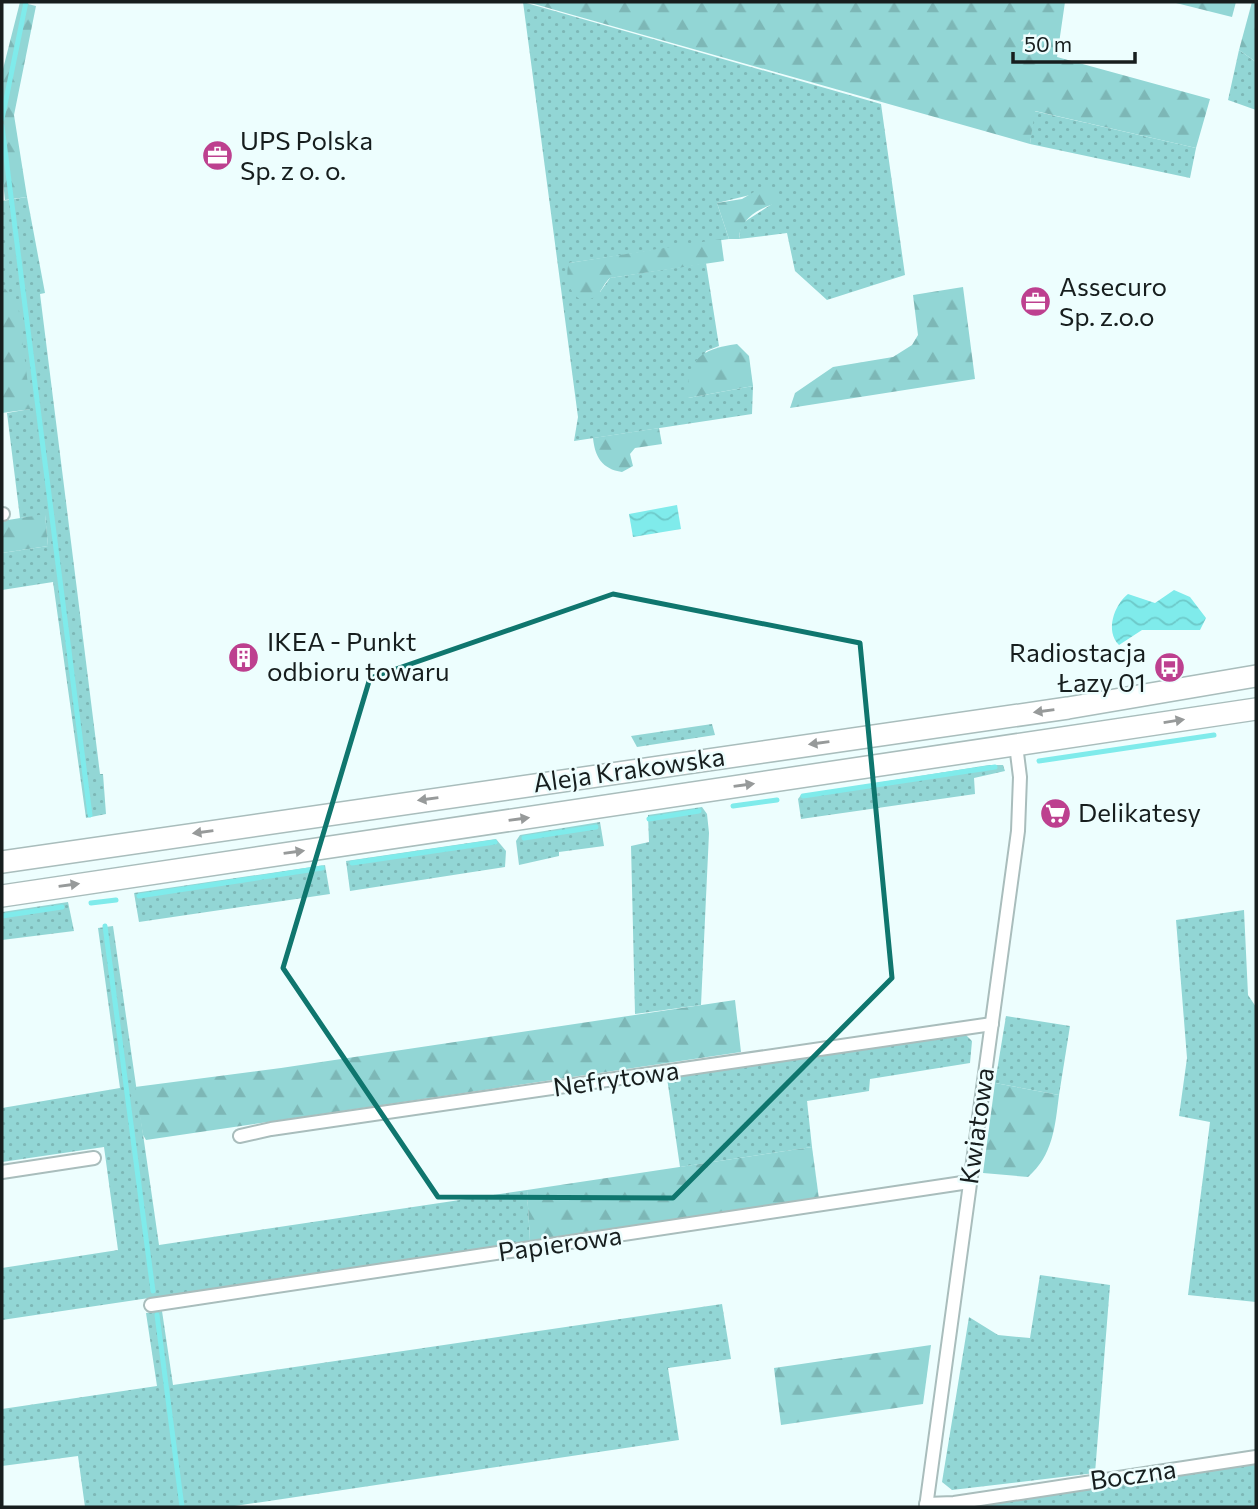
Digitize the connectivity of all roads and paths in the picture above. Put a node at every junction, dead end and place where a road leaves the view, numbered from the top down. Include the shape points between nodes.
1 (1256, 676) edge
2 (1256, 709) edge
3 (1016, 745) junction
4 (2, 862) edge
5 (2, 895) edge
6 (992, 1024) junction
7 (240, 1136) dead end
8 (94, 1158) dead end
9 (2, 1172) edge
10 (969, 1182) junction
11 (151, 1305) dead end
12 (1256, 1457) edge
13 (926, 1506) edge

1 -> 4 main road, Aleja Krakowska via 1068,708
3 -> 2 main road, Aleja Krakowska
5 -> 3 main road, Aleja Krakowska
3 - 6 street, Kwiatowa via 1018,831
6 - 7 street, Nefrytowa
6 - 10 street, Kwiatowa
8 - 9 street
10 - 11 street, Papierowa
10 - 13 street, Kwiatowa
12 - 13 street, Boczna

